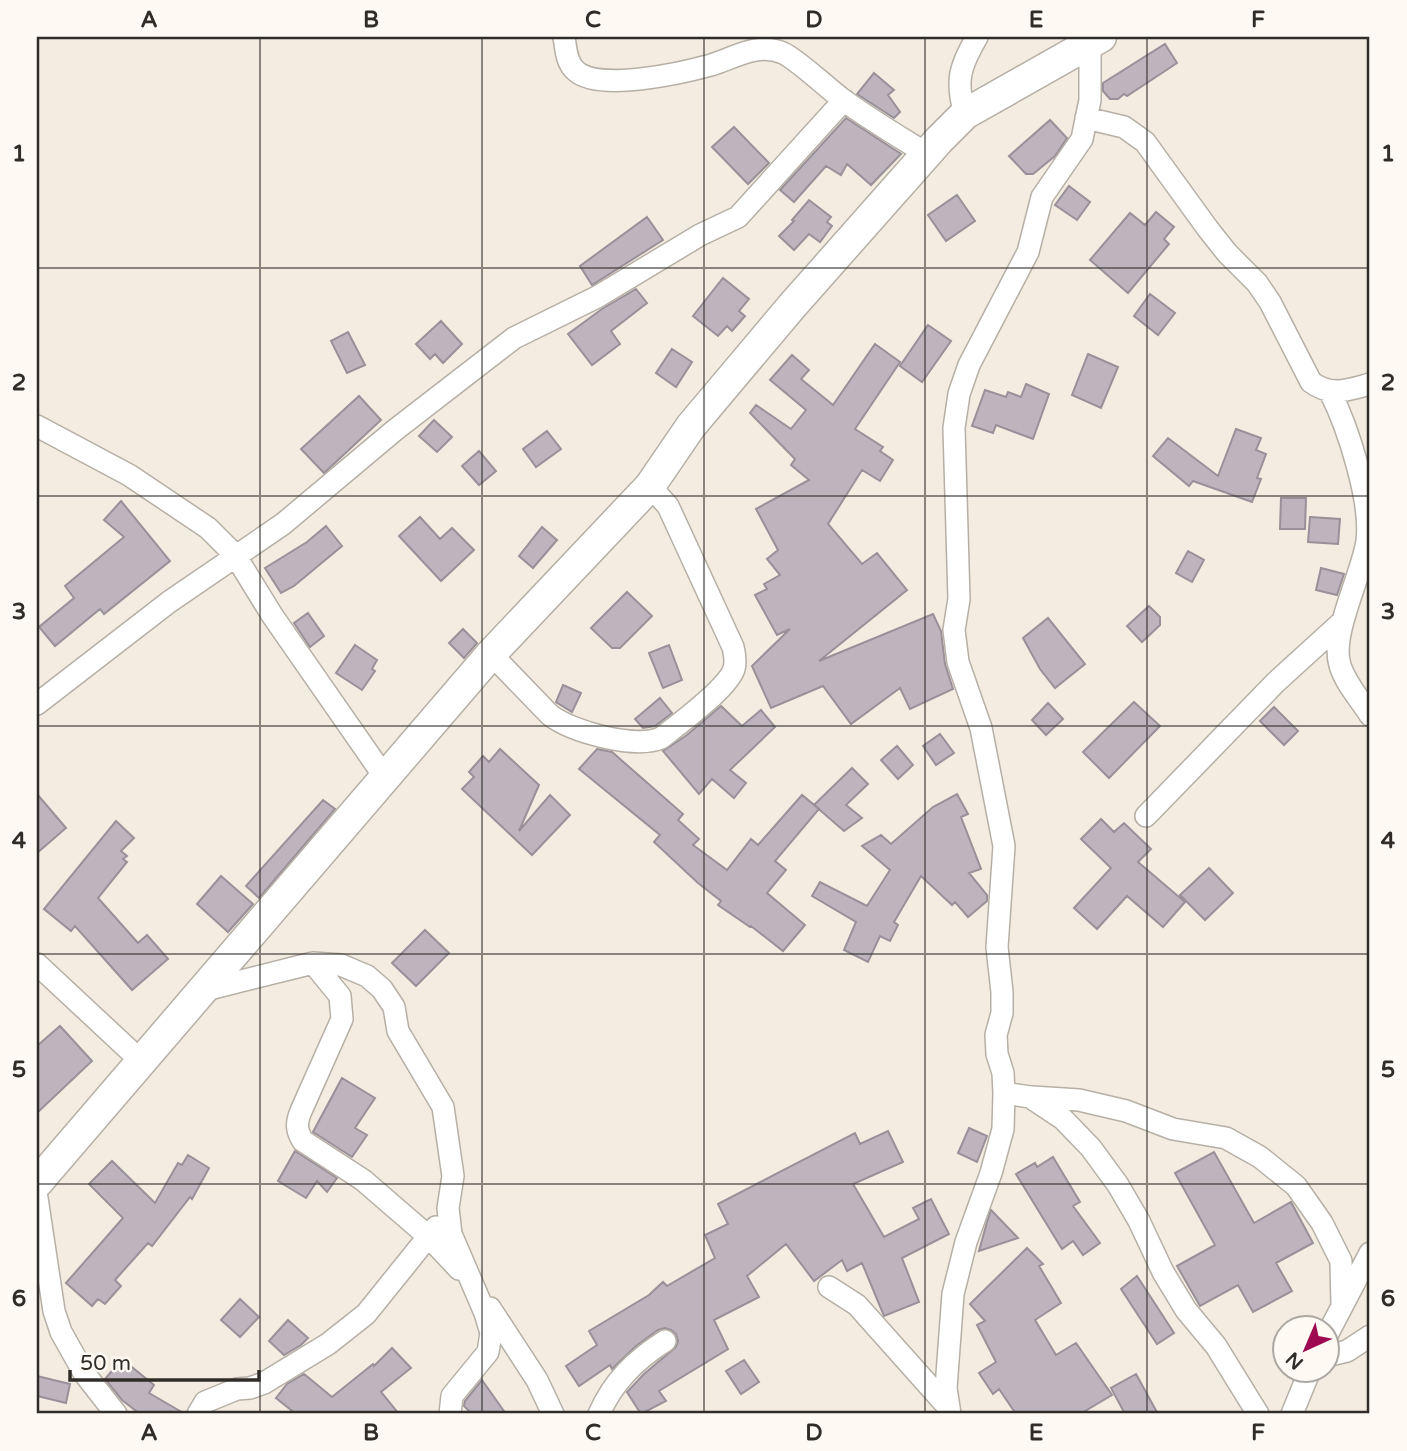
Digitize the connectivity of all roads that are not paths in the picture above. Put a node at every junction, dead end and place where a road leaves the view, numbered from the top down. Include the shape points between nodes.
1 (564, 37) edge
2 (977, 37) edge
3 (1094, 39) edge
4 (844, 100) junction
5 (965, 114) junction
6 (1087, 118) junction
7 (927, 154) junction
8 (1370, 384) edge
9 (1330, 392) junction
10 (37, 426) edge
11 (650, 486) junction
12 (235, 555) junction
13 (1345, 620) junction
14 (491, 654) junction
15 (38, 703) edge
16 (1370, 715) edge
17 (386, 779) junction
18 (1146, 816) dead end
19 (37, 964) edge
20 (313, 964) junction
21 (201, 991) junction
22 (141, 1061) junction
23 (1004, 1093) junction
24 (1030, 1097) junction
25 (37, 1183) edge
26 (37, 1198) edge
27 (448, 1208) junction
28 (429, 1237) junction
29 (1370, 1253) edge
30 (474, 1284) junction
31 (830, 1287) dead end
32 (1342, 1306) junction
33 (1338, 1314) edge
34 (1370, 1336) edge
35 (664, 1341) dead end
36 (1340, 1353) edge
37 (1304, 1384) edge
38 (949, 1410) edge
39 (116, 1414) edge
40 (198, 1414) edge
41 (450, 1414) edge
42 (553, 1414) edge
43 (599, 1414) edge
44 (1258, 1414) edge
45 (1292, 1414) edge

1 - 4 street via 570,64 593,80 660,75 766,49 783,53
2 - 5 street via 961,66 959,94
3 - 5 street
3 - 6 street
4 - 7 street
4 - 12 street via 738,217 514,338 283,524
5 - 7 street
6 - 9 street via 1124,127 1145,142 1227,253 1257,283 1311,382
6 - 23 street via 1082,139 1042,197 1028,252 969,365 954,428 959,598 954,630 958,662 981,728 1004,846 998,922 1002,1013 996,1035
7 - 11 street via 691,426
8 - 9 street
9 - 13 street via 1350,440 1367,521 1364,555
10 - 12 street via 129,475 208,528
11 - 14 street
11 - 14 street via 668,506 733,648 733,672 720,689 661,738 636,742 561,724
12 - 15 street
12 - 17 street
13 - 16 street via 1336,651 1340,666
13 - 18 street via 1275,683
14 - 17 street
17 - 21 street
19 - 22 street
20 - 21 street
20 - 27 street via 341,965 367,976 394,1007 398,1031 443,1107 453,1176
20 - 28 street via 340,996 342,1019 300,1111 297,1132 363,1180
21 - 22 street
22 - 25 street
23 - 24 street
23 - 38 street via 1003,1129 953,1294 946,1388
24 - 32 street via 1079,1100 1126,1111 1172,1129 1226,1138 1260,1157 1296,1186 1322,1223 1341,1261
24 - 44 street via 1063,1119 1118,1185 1186,1310 1216,1346
26 - 39 street via 61,1332 84,1373
27 - 28 street
27 - 30 street via 451,1234
28 - 30 street
28 - 40 street via 366,1314 328,1344 264,1383 205,1402
29 - 32 street
30 - 41 street via 491,1333 488,1352 452,1396
30 - 42 street via 537,1380
31 - 38 street via 857,1305
32 - 33 street
34 - 36 street
35 - 43 street via 615,1383
37 - 45 street

